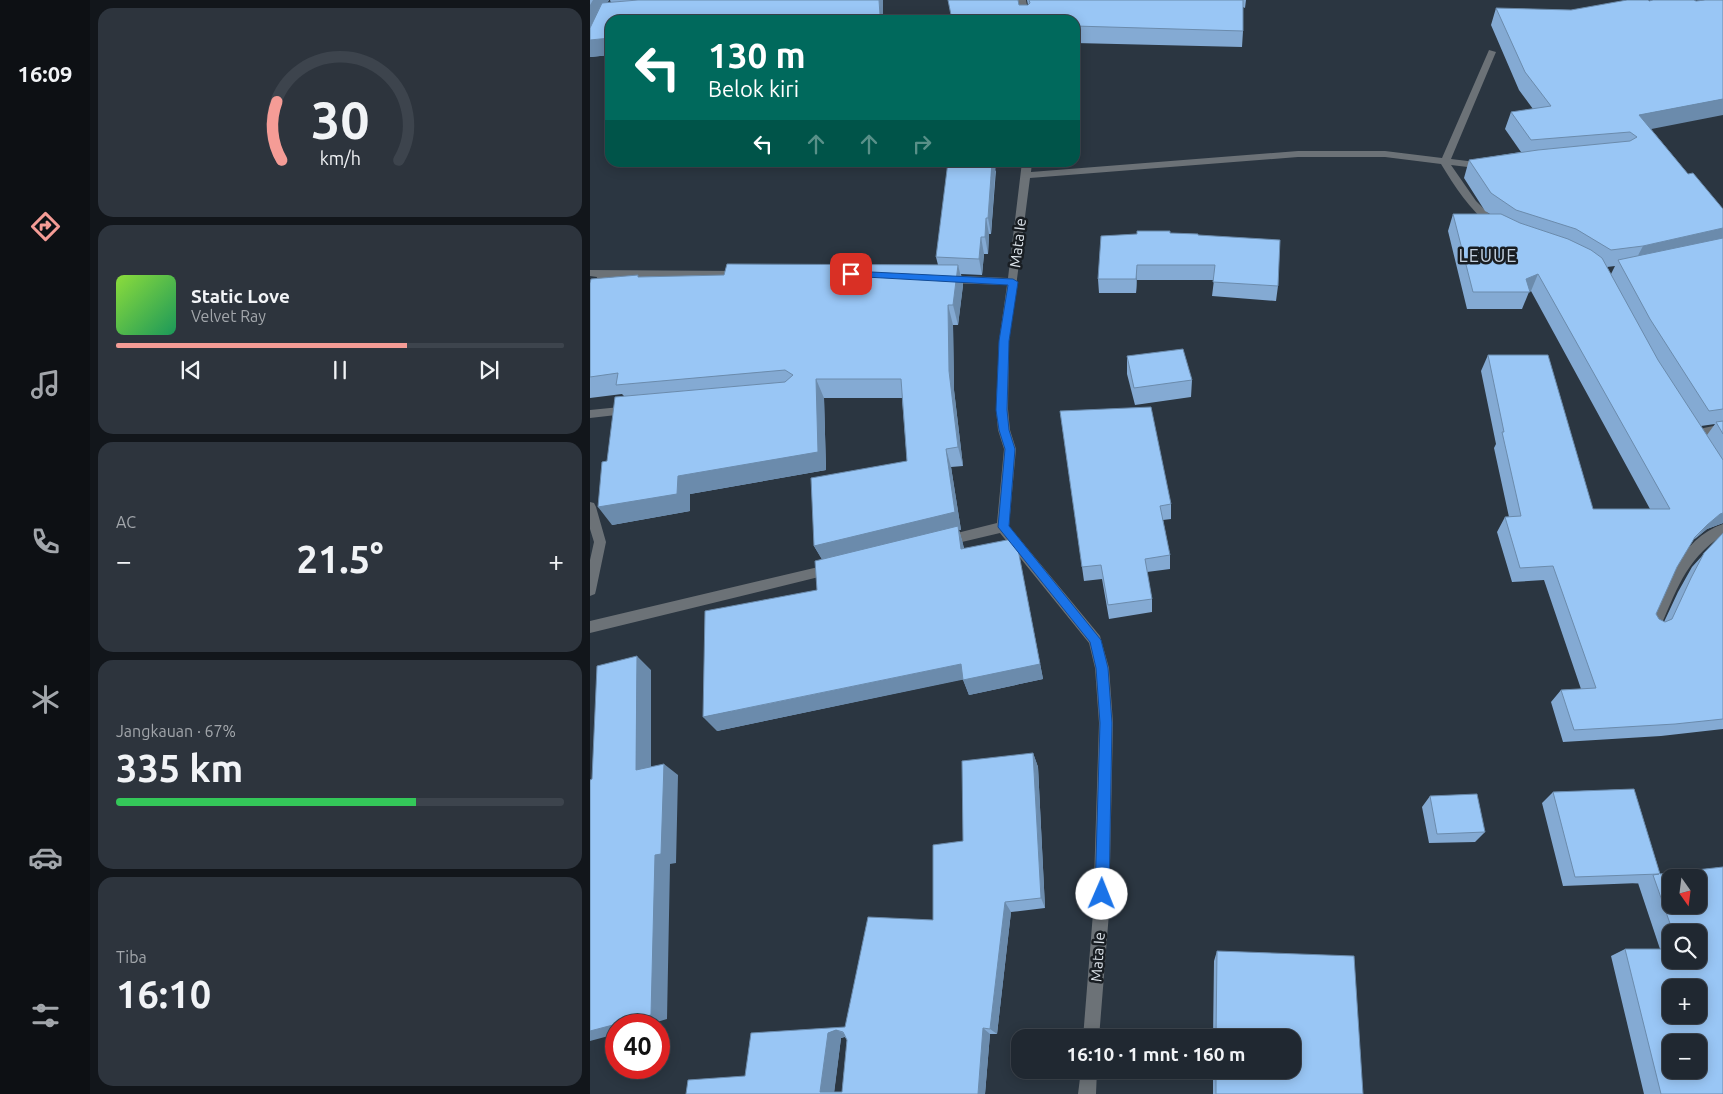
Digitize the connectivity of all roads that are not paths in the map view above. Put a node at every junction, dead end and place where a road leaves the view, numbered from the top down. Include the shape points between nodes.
1 (1022, 0) edge
2 (1025, 15) edge
3 (1492, 52) dead end
4 (1445, 163) junction
5 (1080, 166) edge
6 (1496, 166) edge
7 (1062, 167) edge
8 (1026, 169) edge
9 (1506, 231) edge
10 (590, 273) edge
11 (603, 274) junction
12 (752, 274) edge
13 (937, 278) edge
14 (1013, 282) junction
15 (590, 327) edge
16 (639, 409) edge
17 (590, 414) edge
18 (1723, 428) edge
19 (1694, 434) edge
20 (590, 507) edge
21 (1003, 527) junction
22 (1723, 529) edge
23 (936, 543) edge
24 (840, 567) edge
25 (590, 590) edge
26 (590, 627) edge
27 (1652, 628) edge
28 (1093, 1029) edge
29 (1088, 1079) edge
30 (1087, 1094) edge

1 - 2 street
3 - 4 street
4 - 5 street via 1386,154 1298,154
4 - 6 street
4 - 9 street via 1460,189 1481,214
7 - 8 street
8 - 14 street, Mata Ie
10 - 11 street
11 - 12 street
11 - 15 street
13 - 14 street
14 - 21 street, Mata Ie via 1004,341 1002,410 1010,449
16 - 17 street
18 - 19 street
20 - 25 street via 600,542
21 - 23 street
21 - 28 street, Mata Ie via 1095,640 1102,668 1106,723 1101,913
22 - 27 street via 1696,547 1685,562
24 - 26 street
29 - 30 street

